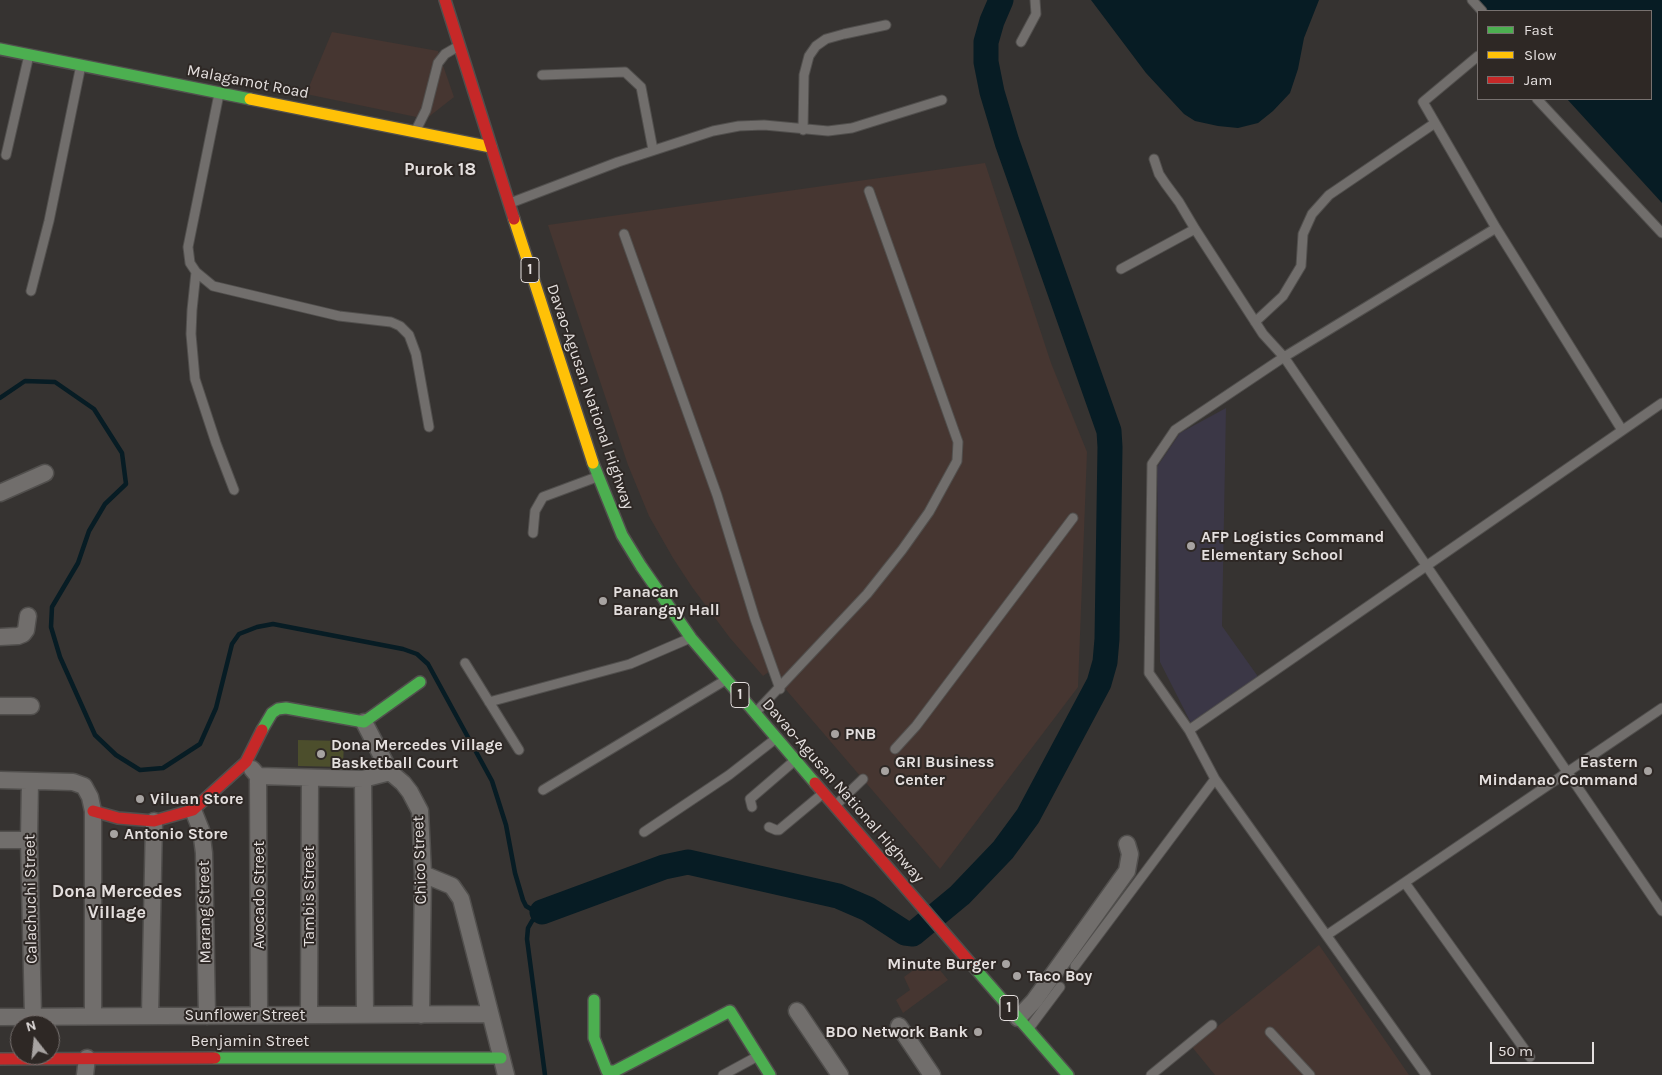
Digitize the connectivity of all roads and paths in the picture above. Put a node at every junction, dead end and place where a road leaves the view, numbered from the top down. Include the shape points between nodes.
1 (445, 0) edge
2 (1035, 0) edge
3 (1472, 0) edge
4 (1481, 10) edge
5 (886, 25) dead end
6 (1022, 42) dead end
7 (459, 46) junction
8 (0, 49) edge
9 (29, 55) junction
10 (1477, 57) edge
11 (82, 65) junction
12 (542, 75) dead end
13 (219, 93) junction
14 (942, 100) dead end
15 (1538, 100) edge
16 (1435, 123) junction
17 (803, 130) junction
18 (415, 133) junction
19 (490, 147) junction
20 (653, 150) junction
21 (6, 155) dead end
22 (1154, 159) dead end
23 (869, 191) dead end
24 (509, 204) junction
25 (1496, 228) junction
26 (1195, 230) junction
27 (1662, 233) edge
28 (624, 234) dead end
29 (1121, 269) dead end
30 (196, 272) junction
31 (31, 291) dead end
32 (1255, 322) junction
33 (1284, 357) junction
34 (1662, 403) edge
35 (429, 427) dead end
36 (1622, 430) junction
37 (45, 473) dead end
38 (598, 477) junction
39 (234, 490) dead end
40 (0, 493) edge
41 (1073, 518) dead end
42 (533, 532) dead end
43 (1426, 565) junction
44 (28, 616) dead end
45 (0, 637) edge
46 (691, 638) junction
47 (465, 663) dead end
48 (727, 679) junction
49 (420, 682) dead end
50 (780, 689) junction
51 (489, 702) junction
52 (0, 706) edge
53 (31, 706) dead end
54 (1662, 708) edge
55 (756, 713) junction
56 (364, 722) junction
57 (1189, 730) junction
58 (777, 738) junction
59 (895, 749) dead end
60 (519, 750) dead end
61 (795, 760) junction
62 (246, 762) junction
63 (390, 772) junction
64 (1567, 772) junction
65 (258, 776) junction
66 (310, 778) junction
67 (363, 779) junction
68 (863, 779) dead end
69 (1216, 779) junction
70 (0, 780) edge
71 (30, 781) junction
72 (543, 790) dead end
73 (824, 793) junction
74 (835, 806) junction
75 (752, 807) dead end
76 (193, 810) junction
77 (93, 811) junction
78 (154, 821) junction
79 (769, 827) dead end
80 (644, 832) dead end
81 (0, 840) edge
82 (29, 840) junction
83 (1127, 844) dead end
84 (423, 874) junction
85 (1404, 883) junction
86 (1662, 911) edge
87 (1327, 935) junction
88 (1075, 966) dead end
89 (1060, 987) dead end
90 (594, 1000) dead end
91 (797, 1011) dead end
92 (490, 1014) junction
93 (33, 1015) edge
94 (309, 1015) junction
95 (365, 1015) junction
96 (421, 1015) junction
97 (60, 1016) edge
98 (93, 1016) junction
99 (150, 1016) junction
100 (208, 1016) junction
101 (260, 1016) junction
102 (1023, 1023) junction
103 (1212, 1025) dead end
104 (899, 1026) dead end
105 (1270, 1032) dead end
106 (758, 1056) junction
107 (1530, 1057) dead end
108 (87, 1058) junction
109 (501, 1058) junction
110 (0, 1059) edge
111 (85, 1075) edge
112 (506, 1075) edge
113 (723, 1075) edge
114 (770, 1075) edge
115 (840, 1075) edge
116 (932, 1075) edge
117 (1068, 1075) edge
118 (1151, 1075) edge
119 (1310, 1075) edge
120 (1426, 1075) edge

1 - 7 main road, Davao-Agusan National Highway / 1
2 - 6 lane via 1036,14
3 - 4 lane
5 - 17 lane via 826,39 816,46 809,56 804,76
7 - 18 lane via 438,62 426,110
7 - 19 main road, Davao-Agusan National Highway / 1
8 - 9 main road, Malagamot Road
9 - 11 main road, Malagamot Road
9 - 21 lane
10 - 16 lane via 1423,102
11 - 13 main road, Malagamot Road
11 - 31 lane
12 - 20 lane via 626,72 640,87
13 - 18 main road, Malagamot Road
13 - 30 lane via 188,247 190,263
14 - 17 lane via 852,128
15 - 27 lane
16 - 25 lane
16 - 32 lane via 1330,195 1312,214 1303,234 1301,266 1283,296
17 - 20 lane via 764,125 739,126
18 - 19 main road, Malagamot Road
19 - 24 main road, Davao-Agusan National Highway / 1
20 - 24 lane
22 - 26 lane
23 - 50 lane via 958,442 957,461 929,512 868,594
24 - 38 main road, Davao-Agusan National Highway / 1
25 - 33 lane
25 - 36 lane
26 - 29 lane
26 - 32 lane
28 - 50 lane via 717,495
30 - 35 lane via 213,286 339,316 400,326 409,335 416,354
30 - 39 lane via 191,334 196,379
32 - 33 lane
33 - 43 lane
33 - 57 lane via 1175,430 1152,464 1149,673
34 - 36 lane
36 - 43 lane
37 - 40 street
38 - 42 lane via 543,498 535,510
38 - 46 main road, Davao-Agusan National Highway / 1 via 622,535
41 - 59 lane via 916,726
43 - 57 lane
43 - 64 lane
44 - 45 street via 23,634
46 - 48 main road, Davao-Agusan National Highway / 1
46 - 51 lane via 630,664
47 - 51 lane
48 - 55 main road, Davao-Agusan National Highway / 1
48 - 72 lane
49 - 56 main road
50 - 55 lane
51 - 60 lane
52 - 53 street
54 - 64 lane
55 - 58 main road, Davao-Agusan National Highway / 1
56 - 62 main road via 278,709 267,720
56 - 63 street, Chico Street
57 - 69 lane
58 - 61 main road, Davao-Agusan National Highway / 1
58 - 80 lane via 729,776
61 - 73 main road, Davao-Agusan National Highway / 1
61 - 75 lane via 750,799
62 - 65 street
62 - 76 main road
63 - 67 street
63 - 84 street, Chico Street via 410,792 420,811
64 - 85 lane
64 - 86 lane
65 - 66 street
65 - 101 street, Avocado Street
66 - 67 street
66 - 94 street, Tambis Street
67 - 95 street
68 - 74 lane
69 - 87 lane
69 - 88 lane
70 - 71 street
71 - 77 street via 80,784 86,789
71 - 82 street, Calachuchi Street
73 - 74 main road, Davao-Agusan National Highway / 1
73 - 79 lane via 779,830
74 - 102 main road, Davao-Agusan National Highway / 1
76 - 78 main road
76 - 100 street, Marang Street via 201,830 204,853
77 - 78 main road via 118,818
77 - 98 street
78 - 99 street
81 - 82 street
82 - 93 street, Calachuchi Street
83 - 102 street via 1130,854 1127,871 1034,1001
84 - 92 street via 452,886 461,899
84 - 96 street, Chico Street
85 - 87 lane
85 - 107 lane
87 - 120 lane
89 - 102 lane
90 - 106 main road via 594,1038 604,1067 610,1072 730,1011
91 - 115 street
92 - 96 street, Sunflower Street
92 - 109 street
94 - 95 street, Sunflower Street
94 - 101 street, Sunflower Street
95 - 96 street, Sunflower Street
97 - 98 street, Sunflower Street
98 - 99 street, Sunflower Street
99 - 100 street, Sunflower Street
100 - 101 street, Sunflower Street
102 - 117 main road, Davao-Agusan National Highway / 1
103 - 118 lane
104 - 116 street
105 - 119 lane
106 - 113 lane
106 - 114 main road
108 - 109 main road, Benjamin Street
108 - 110 main road, Benjamin Street
108 - 111 street
109 - 112 street

